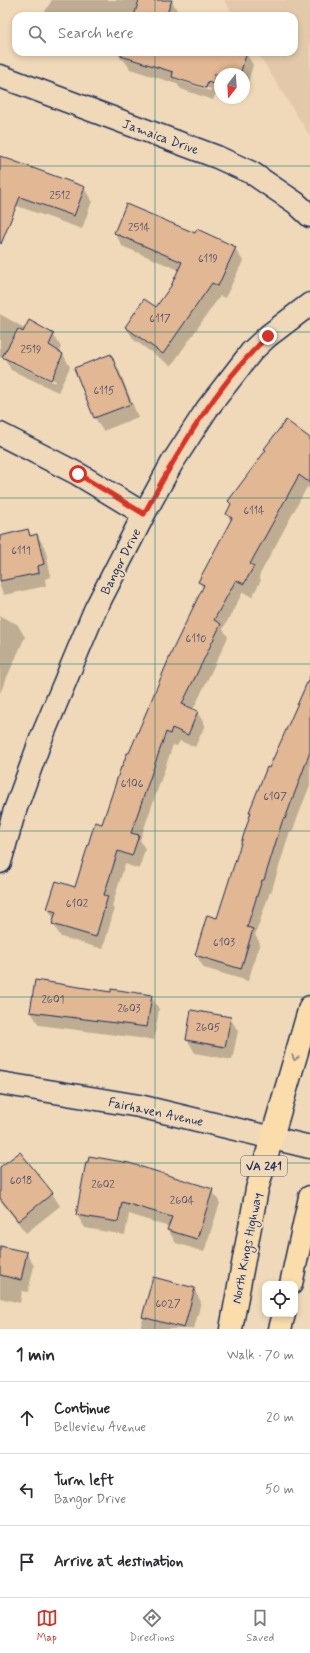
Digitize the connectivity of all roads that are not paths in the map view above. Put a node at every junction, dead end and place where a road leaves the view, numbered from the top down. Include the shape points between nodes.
1 (0, 76) edge
2 (310, 216) edge
3 (310, 304) edge
4 (0, 434) edge
5 (144, 514) junction
6 (0, 862) edge
7 (310, 1007) edge
8 (0, 1083) edge
9 (272, 1138) junction
10 (310, 1146) edge
11 (310, 1196) edge
12 (292, 1281) edge
13 (283, 1317) edge
14 (231, 1329) edge
15 (280, 1329) edge

1 - 2 street, Jamaica Drive via 224,160 252,173 296,203
3 - 5 street, Bangor Drive via 252,351 207,409 172,463
4 - 5 street via 78,474
5 - 6 street, Bangor Drive via 95,610 41,739 14,813
7 -> 9 main road, North Kings Highway / VA 241
8 - 9 street, Fairhaven Avenue via 139,1106
9 - 10 street, Fairhaven Avenue
9 - 14 main road, North Kings Highway / VA 241 via 258,1189
11 - 12 main road
13 - 15 main road

